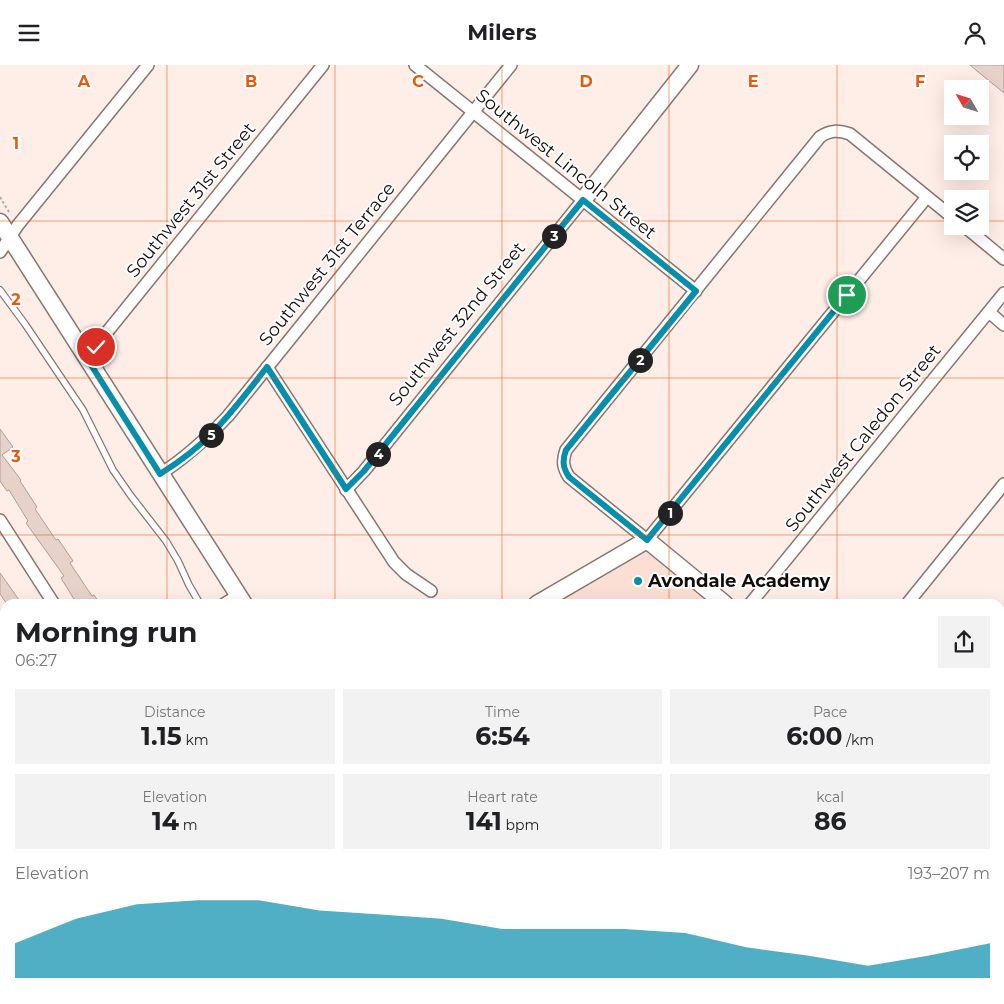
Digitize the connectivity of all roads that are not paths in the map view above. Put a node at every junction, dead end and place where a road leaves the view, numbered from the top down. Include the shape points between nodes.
1 (148, 65) edge
2 (323, 65) edge
3 (415, 65) edge
4 (510, 65) edge
5 (690, 65) edge
6 (473, 111) junction
7 (927, 197) junction
8 (583, 200) junction
9 (944, 211) edge
10 (5, 217) edge
11 (975, 235) edge
12 (10, 237) junction
13 (0, 252) edge
14 (1004, 259) edge
15 (0, 290) edge
16 (696, 291) junction
17 (1004, 293) edge
18 (989, 312) junction
19 (1004, 325) edge
20 (86, 357) junction
21 (267, 367) junction
22 (160, 474) junction
23 (1004, 484) edge
24 (346, 489) junction
25 (0, 520) edge
26 (647, 540) junction
27 (431, 591) dead end
28 (51, 599) edge
29 (197, 599) edge
30 (241, 599) edge
31 (546, 599) edge
32 (719, 599) edge
33 (754, 599) edge
34 (911, 599) edge

1 - 12 street
2 - 20 street, Southwest 31st Street
3 - 6 street, Southwest Lincoln Street
4 - 6 street, Southwest 31st Terrace
5 - 8 main road, Southwest 32nd Street
6 - 8 street, Southwest Lincoln Street
6 - 21 street, Southwest 31st Terrace
7 - 9 street
7 - 16 street via 850,133 828,133 820,137
7 - 26 street
8 - 16 street, Southwest Lincoln Street
8 - 24 street, Southwest 32nd Street via 364,471
10 - 12 main road
11 - 14 street
12 - 13 street
12 - 20 main road
15 - 29 lane via 83,410 113,470 166,541
16 - 26 street via 566,450 564,457 569,477
17 - 18 street, Southwest Caledon Street
18 - 19 street
18 - 33 street, Southwest Caledon Street
20 - 22 main road
21 - 22 street, Southwest 31st Terrace via 212,434
21 - 24 street
22 - 30 main road
23 - 34 street
24 - 27 street via 394,562
25 - 28 street
26 - 31 main road
26 - 32 main road

